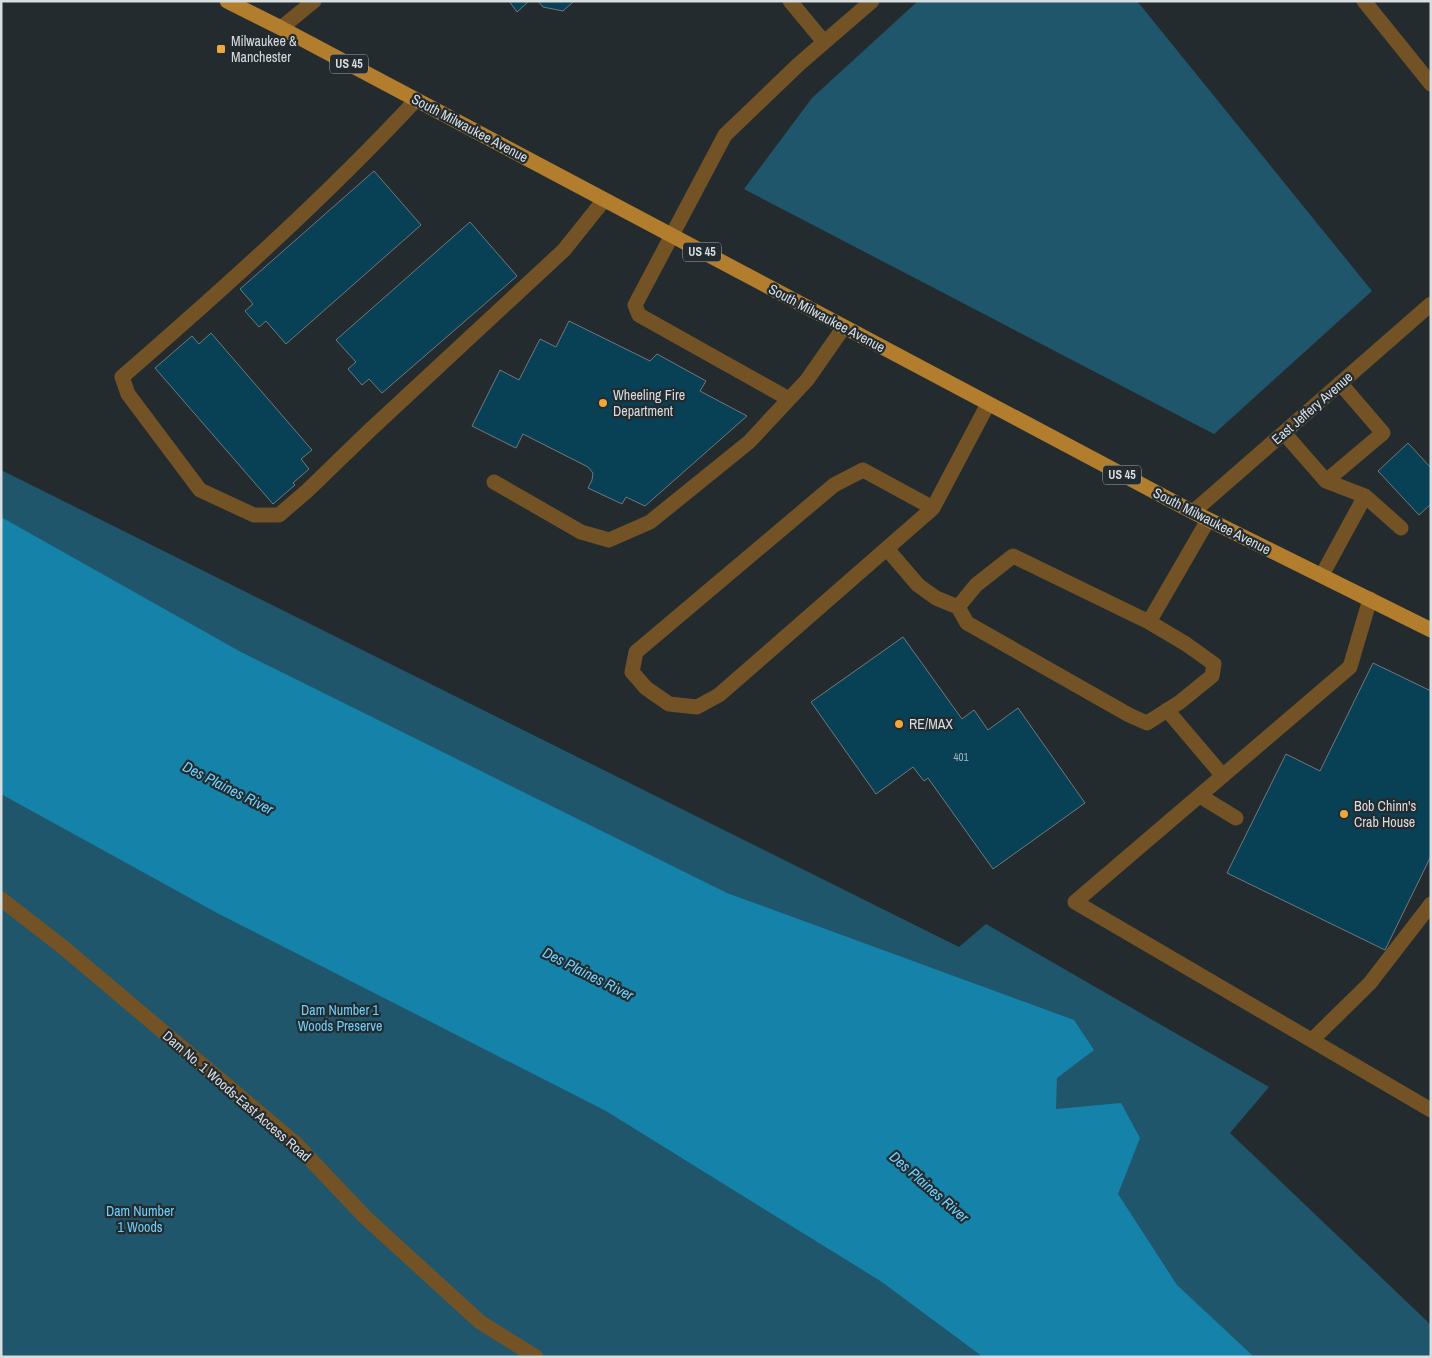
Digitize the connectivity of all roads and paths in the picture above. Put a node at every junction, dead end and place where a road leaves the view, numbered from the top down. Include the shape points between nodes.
1 (227, 1) edge
2 (314, 1) edge
3 (790, 1) edge
4 (872, 1) edge
5 (1364, 1) edge
6 (281, 28) junction
7 (824, 42) junction
8 (1431, 84) edge
9 (416, 100) junction
10 (604, 200) junction
11 (671, 235) junction
12 (1431, 304) edge
13 (844, 326) junction
14 (1340, 383) junction
15 (789, 399) junction
16 (988, 404) junction
17 (1284, 433) junction
18 (1326, 481) junction
19 (494, 482) dead end
20 (1365, 496) junction
21 (933, 508) junction
22 (1193, 512) junction
23 (1208, 520) junction
24 (1401, 528) dead end
25 (887, 549) junction
26 (1322, 575) junction
27 (1370, 599) junction
28 (958, 607) junction
29 (1149, 622) junction
30 (1431, 630) edge
31 (1167, 710) junction
32 (1223, 776) junction
33 (1200, 796) junction
34 (1236, 818) dead end
35 (1, 899) edge
36 (1431, 904) edge
37 (1312, 1040) junction
38 (1431, 1110) edge
39 (536, 1357) edge

1 - 6 main road, South Milwaukee Avenue / US 45
2 - 6 street
3 - 7 street
4 - 7 street
5 - 8 street
6 - 9 main road, South Milwaukee Avenue / US 45
7 - 11 street via 725,135
9 - 10 main road, South Milwaukee Avenue / US 45
9 - 10 street via 366,154 303,214 122,377 128,394 200,490 254,515 278,515 564,250
10 - 11 main road, South Milwaukee Avenue / US 45
11 - 13 main road, South Milwaukee Avenue / US 45
11 - 15 street via 635,305 639,315
12 - 14 street, East Jeffery Avenue
13 - 15 street via 807,380
13 - 16 main road, South Milwaukee Avenue / US 45
14 - 17 street, East Jeffery Avenue
14 - 18 street via 1383,432
15 - 19 street via 749,442 650,522 609,540 581,532
16 - 21 street
16 - 22 main road, South Milwaukee Avenue / US 45
17 - 18 street
17 - 22 street, East Jeffery Avenue
18 - 20 street
20 - 24 street
20 - 26 street
21 - 25 street
21 - 25 street via 863,470 834,485 636,652 632,672 646,688 669,704 697,706 720,695
22 - 23 main road, South Milwaukee Avenue / US 45
23 - 26 main road, South Milwaukee Avenue / US 45
23 - 29 street
25 - 28 street via 918,585 936,598
26 - 27 main road, South Milwaukee Avenue / US 45
27 - 30 main road, South Milwaukee Avenue / US 45
27 - 32 street via 1350,667
28 - 29 street via 976,585 1013,556
28 - 31 street via 967,623 1128,716 1147,723
29 - 31 street via 1214,664 1212,676
31 - 32 street
32 - 33 street
33 - 34 street
33 - 37 street via 1075,902
35 - 39 street, Dam No. 1 Woods-East Access Road via 64,948 295,1143 365,1217 480,1322
36 - 37 street via 1370,983
37 - 38 street

